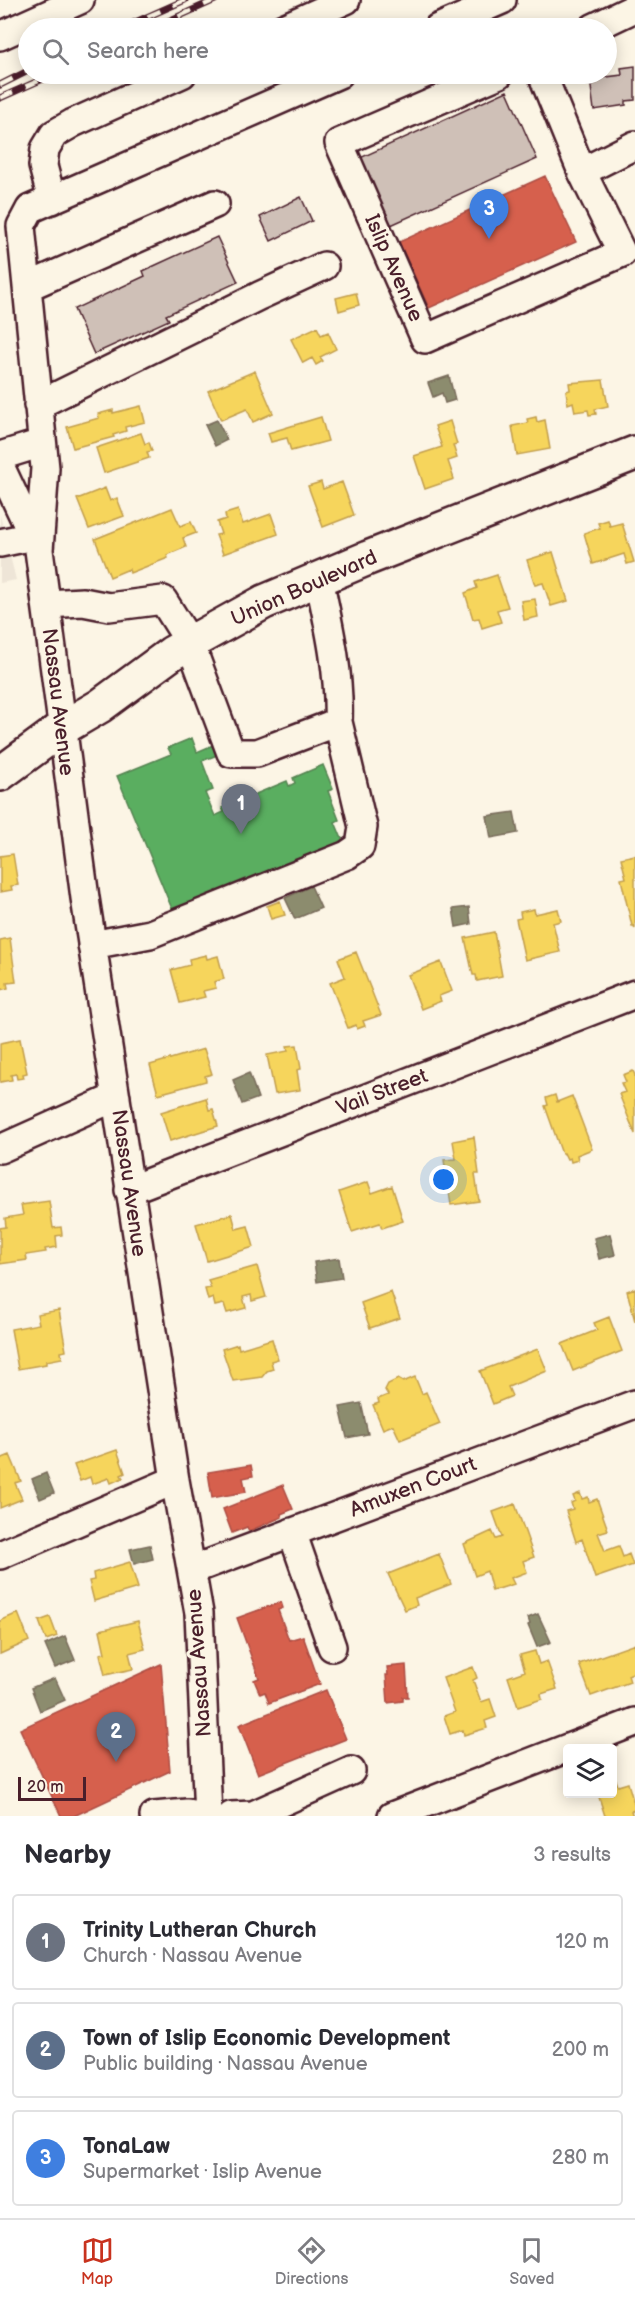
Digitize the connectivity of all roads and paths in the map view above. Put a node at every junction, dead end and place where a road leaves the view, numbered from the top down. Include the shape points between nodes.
1 (80, 0) edge
2 (346, 0) edge
3 (502, 0) edge
4 (635, 8) edge
5 (40, 18) edge
6 (306, 18) edge
7 (461, 18) edge
8 (614, 18) edge
9 (18, 28) edge
10 (0, 36) edge
11 (160, 84) edge
12 (316, 84) edge
13 (476, 84) edge
14 (546, 84) edge
15 (635, 145) edge
16 (582, 172) junction
17 (51, 200) junction
18 (215, 204) dead end
19 (11, 224) edge
20 (324, 266) dead end
21 (27, 288) junction
22 (38, 405) junction
23 (42, 443) junction
24 (635, 453) edge
25 (0, 456) edge
26 (0, 466) edge
27 (0, 543) edge
28 (36, 543) junction
29 (319, 579) junction
30 (46, 604) junction
31 (190, 643) junction
32 (338, 722) junction
33 (62, 729) junction
34 (0, 774) edge
35 (92, 945) junction
36 (635, 994) edge
37 (116, 1097) junction
38 (0, 1149) edge
39 (129, 1190) junction
40 (635, 1404) edge
41 (175, 1480) junction
42 (292, 1532) junction
43 (0, 1555) edge
44 (192, 1570) junction
45 (332, 1647) dead end
46 (635, 1722) edge
47 (351, 1771) dead end
48 (404, 1814) edge
49 (154, 1816) edge
50 (202, 1816) edge
51 (208, 1816) edge
52 (231, 1816) edge

1 - 5 street
2 - 6 street
3 - 7 street
4 - 8 street
9 - 10 street
11 - 17 street via 54,134 45,149 43,166
12 - 17 street
13 - 16 street, Islip Avenue via 339,143 425,339 622,253
14 - 16 street
15 - 16 street
17 - 19 street via 30,209
18 - 21 street
19 - 21 street, Nassau Avenue via 24,254
20 - 22 street
21 - 22 street, Nassau Avenue
22 - 23 street, Nassau Avenue
23 - 25 street
23 - 28 street, Nassau Avenue via 45,468
24 - 29 main road, Union Boulevard
26 - 28 street, Nassau Avenue
27 - 28 street
28 - 30 street, Nassau Avenue
29 - 31 main road, Union Boulevard via 264,602
29 - 32 street via 331,633
30 - 31 street via 83,602 109,607 163,600
30 - 33 street, Nassau Avenue
31 - 32 street via 231,753 257,753
31 - 33 main road, Union Boulevard
32 - 35 street via 363,827 360,846 347,855 150,934
33 - 34 main road, Union Boulevard
33 - 35 street, Nassau Avenue
35 - 37 street, Nassau Avenue
36 - 39 street, Vail Street
37 - 38 street
37 - 39 street, Nassau Avenue
39 - 41 street, Nassau Avenue
40 - 42 street, Amuxen Court
41 - 43 street
41 - 44 street, Nassau Avenue
42 - 44 street, Amuxen Court
42 - 45 street
44 - 51 street, Nassau Avenue via 199,1613
46 - 48 street
47 - 52 street via 253,1815
49 - 50 street

